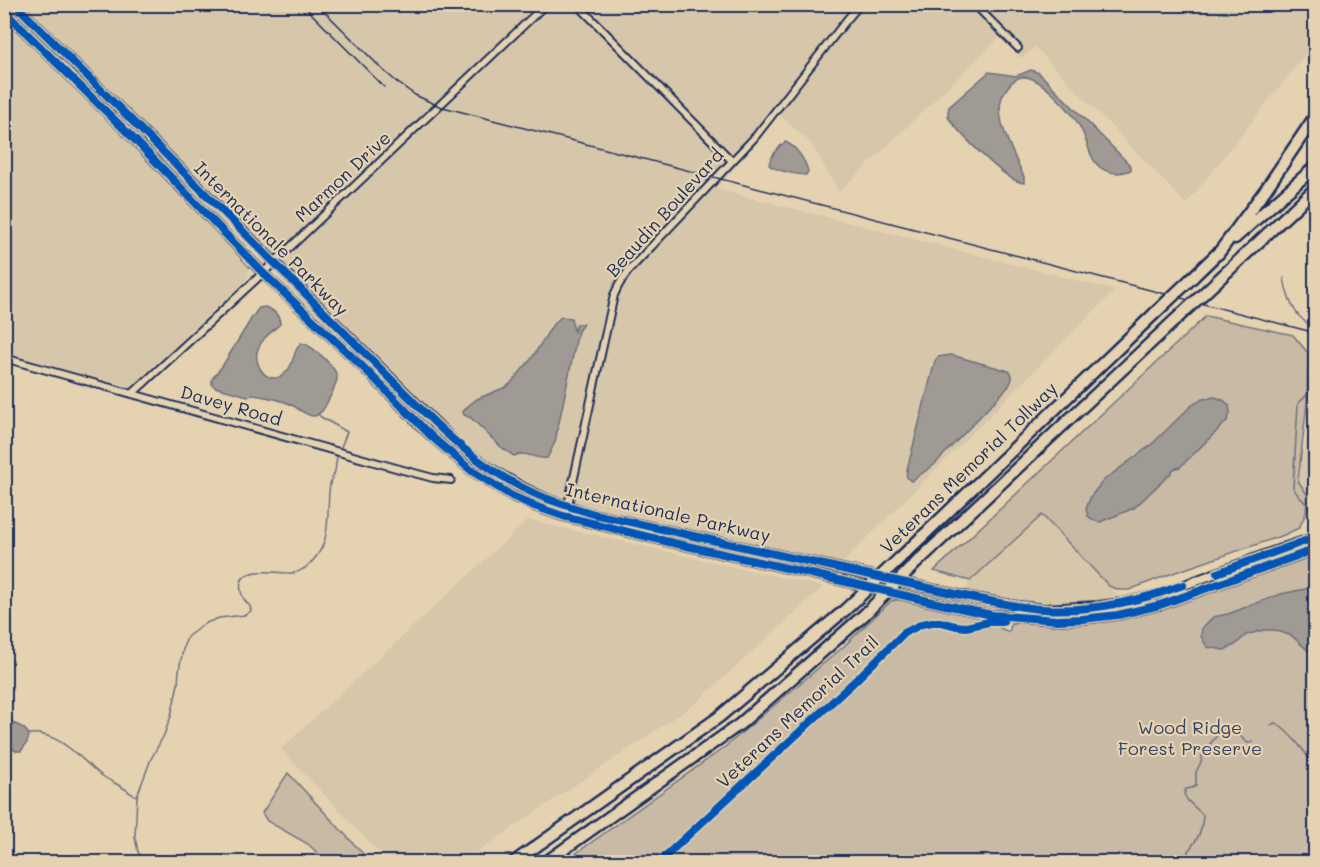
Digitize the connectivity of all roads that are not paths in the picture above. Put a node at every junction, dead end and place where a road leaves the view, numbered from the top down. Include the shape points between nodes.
1 (15, 4) edge
2 (546, 4) edge
3 (577, 4) edge
4 (860, 4) edge
5 (974, 4) edge
6 (4, 11) edge
7 (1018, 48) dead end
8 (1316, 115) edge
9 (732, 161) junction
10 (1316, 166) edge
11 (1316, 188) edge
12 (1218, 254) junction
13 (273, 263) junction
14 (263, 273) junction
15 (4, 358) edge
16 (132, 394) junction
17 (451, 480) dead end
18 (568, 506) junction
19 (563, 516) junction
20 (1316, 537) edge
21 (1316, 549) edge
22 (514, 862) edge
23 (546, 862) edge

1 - 13 street, Internationale Parkway
2 - 13 street, Marmon Drive
3 - 9 street
4 - 9 street, Beaudin Boulevard
5 - 7 street
6 - 14 street, Internationale Parkway
8 - 12 highway
9 - 18 street, Beaudin Boulevard via 624,276 614,295
10 - 12 highway, Veterans Memorial Tollway
11 - 23 highway, Veterans Memorial Tollway, bridge via 864,615 740,724
12 - 22 highway, Veterans Memorial Tollway, bridge via 845,610 719,717
13 - 14 street, Marmon Drive
13 - 18 street, Internationale Parkway via 460,447 520,486
14 - 16 street, Marmon Drive
14 - 19 street, Internationale Parkway via 472,471 512,496
15 - 16 street, Davey Road
16 - 17 street, Davey Road
18 - 19 street, Beaudin Boulevard
18 - 20 street, Internationale Parkway via 956,594 1044,609 1099,606 1147,597
19 - 21 street, Internationale Parkway via 992,615 1058,620 1110,616 1160,605

